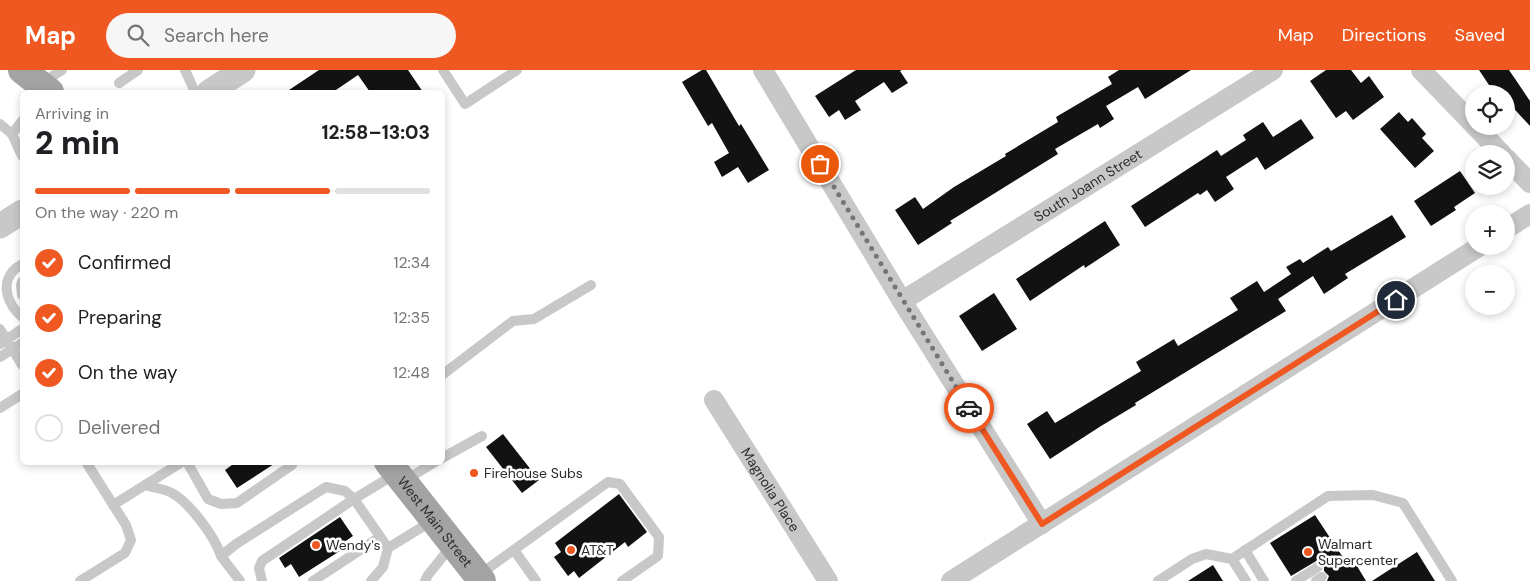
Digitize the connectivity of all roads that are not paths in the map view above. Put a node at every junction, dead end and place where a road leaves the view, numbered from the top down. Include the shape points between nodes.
1 (138, 70) edge
2 (185, 70) edge
3 (244, 70) edge
4 (444, 70) edge
5 (517, 70) edge
6 (1273, 70) edge
7 (1421, 70) edge
8 (771, 73) edge
9 (119, 83) dead end
10 (194, 90) edge
11 (212, 90) edge
12 (1465, 115) edge
13 (0, 124) edge
14 (20, 124) edge
15 (12, 134) junction
16 (1484, 135) edge
17 (1494, 145) edge
18 (20, 152) edge
19 (1515, 167) edge
20 (1530, 183) edge
21 (20, 213) edge
22 (1530, 214) edge
23 (1515, 224) edge
24 (0, 226) edge
25 (1466, 255) edge
26 (20, 266) edge
27 (591, 285) dead end
28 (902, 301) junction
29 (20, 314) edge
30 (0, 329) edge
31 (20, 331) edge
32 (3, 342) edge
33 (20, 344) edge
34 (13, 349) junction
35 (0, 357) edge
36 (20, 361) edge
37 (445, 373) edge
38 (20, 395) edge
39 (714, 400) dead end
40 (0, 408) edge
41 (482, 436) dead end
42 (445, 456) edge
43 (88, 465) edge
44 (177, 465) edge
45 (189, 465) edge
46 (292, 465) edge
47 (424, 465) edge
48 (396, 472) edge
49 (146, 485) junction
50 (354, 499) junction
51 (113, 505) junction
52 (433, 520) junction
53 (1042, 524) junction
54 (380, 537) junction
55 (452, 544) junction
56 (388, 548) junction
57 (514, 550) junction
58 (1245, 550) junction
59 (221, 556) junction
60 (1232, 559) junction
61 (1318, 567) dead end
62 (480, 578) edge
63 (80, 581) edge
64 (240, 581) edge
65 (262, 581) edge
66 (313, 581) edge
67 (371, 581) edge
68 (425, 581) edge
69 (536, 581) edge
70 (622, 581) edge
71 (828, 581) edge
72 (952, 581) edge
73 (1158, 581) edge
74 (1246, 581) edge
75 (1264, 581) edge
76 (1296, 581) edge
77 (1452, 581) edge

1 - 9 lane
2 - 10 lane
3 - 11 street
4 - 5 lane via 465,104
6 - 28 street, South Joann Street
7 - 12 street
8 - 28 street
13 - 15 lane
14 - 15 lane
15 - 18 lane
16 - 17 street
19 - 20 street
21 - 24 street
22 - 23 street
25 - 53 street
26 - 29 lane via 7,282 8,299
27 - 37 lane via 534,319 512,321
28 - 53 street
30 - 32 lane
31 - 32 lane
32 - 34 lane
33 - 34 lane
34 - 35 lane
34 - 36 lane
38 - 40 lane
39 - 71 street, Magnolia Place
41 - 42 lane
43 - 51 lane
44 - 49 lane
45 - 46 lane via 208,499 221,504 237,503
47 - 48 lane
48 - 50 lane
48 - 52 main road, West Main Street
49 - 51 lane
49 - 59 lane via 173,494 189,507 218,546
50 - 54 lane
50 - 59 lane via 345,491 326,487
50 - 65 lane via 262,561 259,568
51 - 63 lane via 126,525 130,540 125,553
52 - 55 main road, West Main Street
52 - 56 lane
53 - 72 street
54 - 56 lane
54 - 66 lane
55 - 62 main road, West Main Street
55 - 68 lane
56 - 67 lane via 383,567
57 - 62 lane
57 - 69 lane
57 - 70 lane via 608,482 620,484 659,537 658,556
58 - 60 lane
58 - 75 lane
58 - 77 lane via 1328,496 1373,495 1403,503
59 - 64 lane
60 - 73 lane via 1206,554 1192,559
60 - 74 lane
61 - 76 lane

